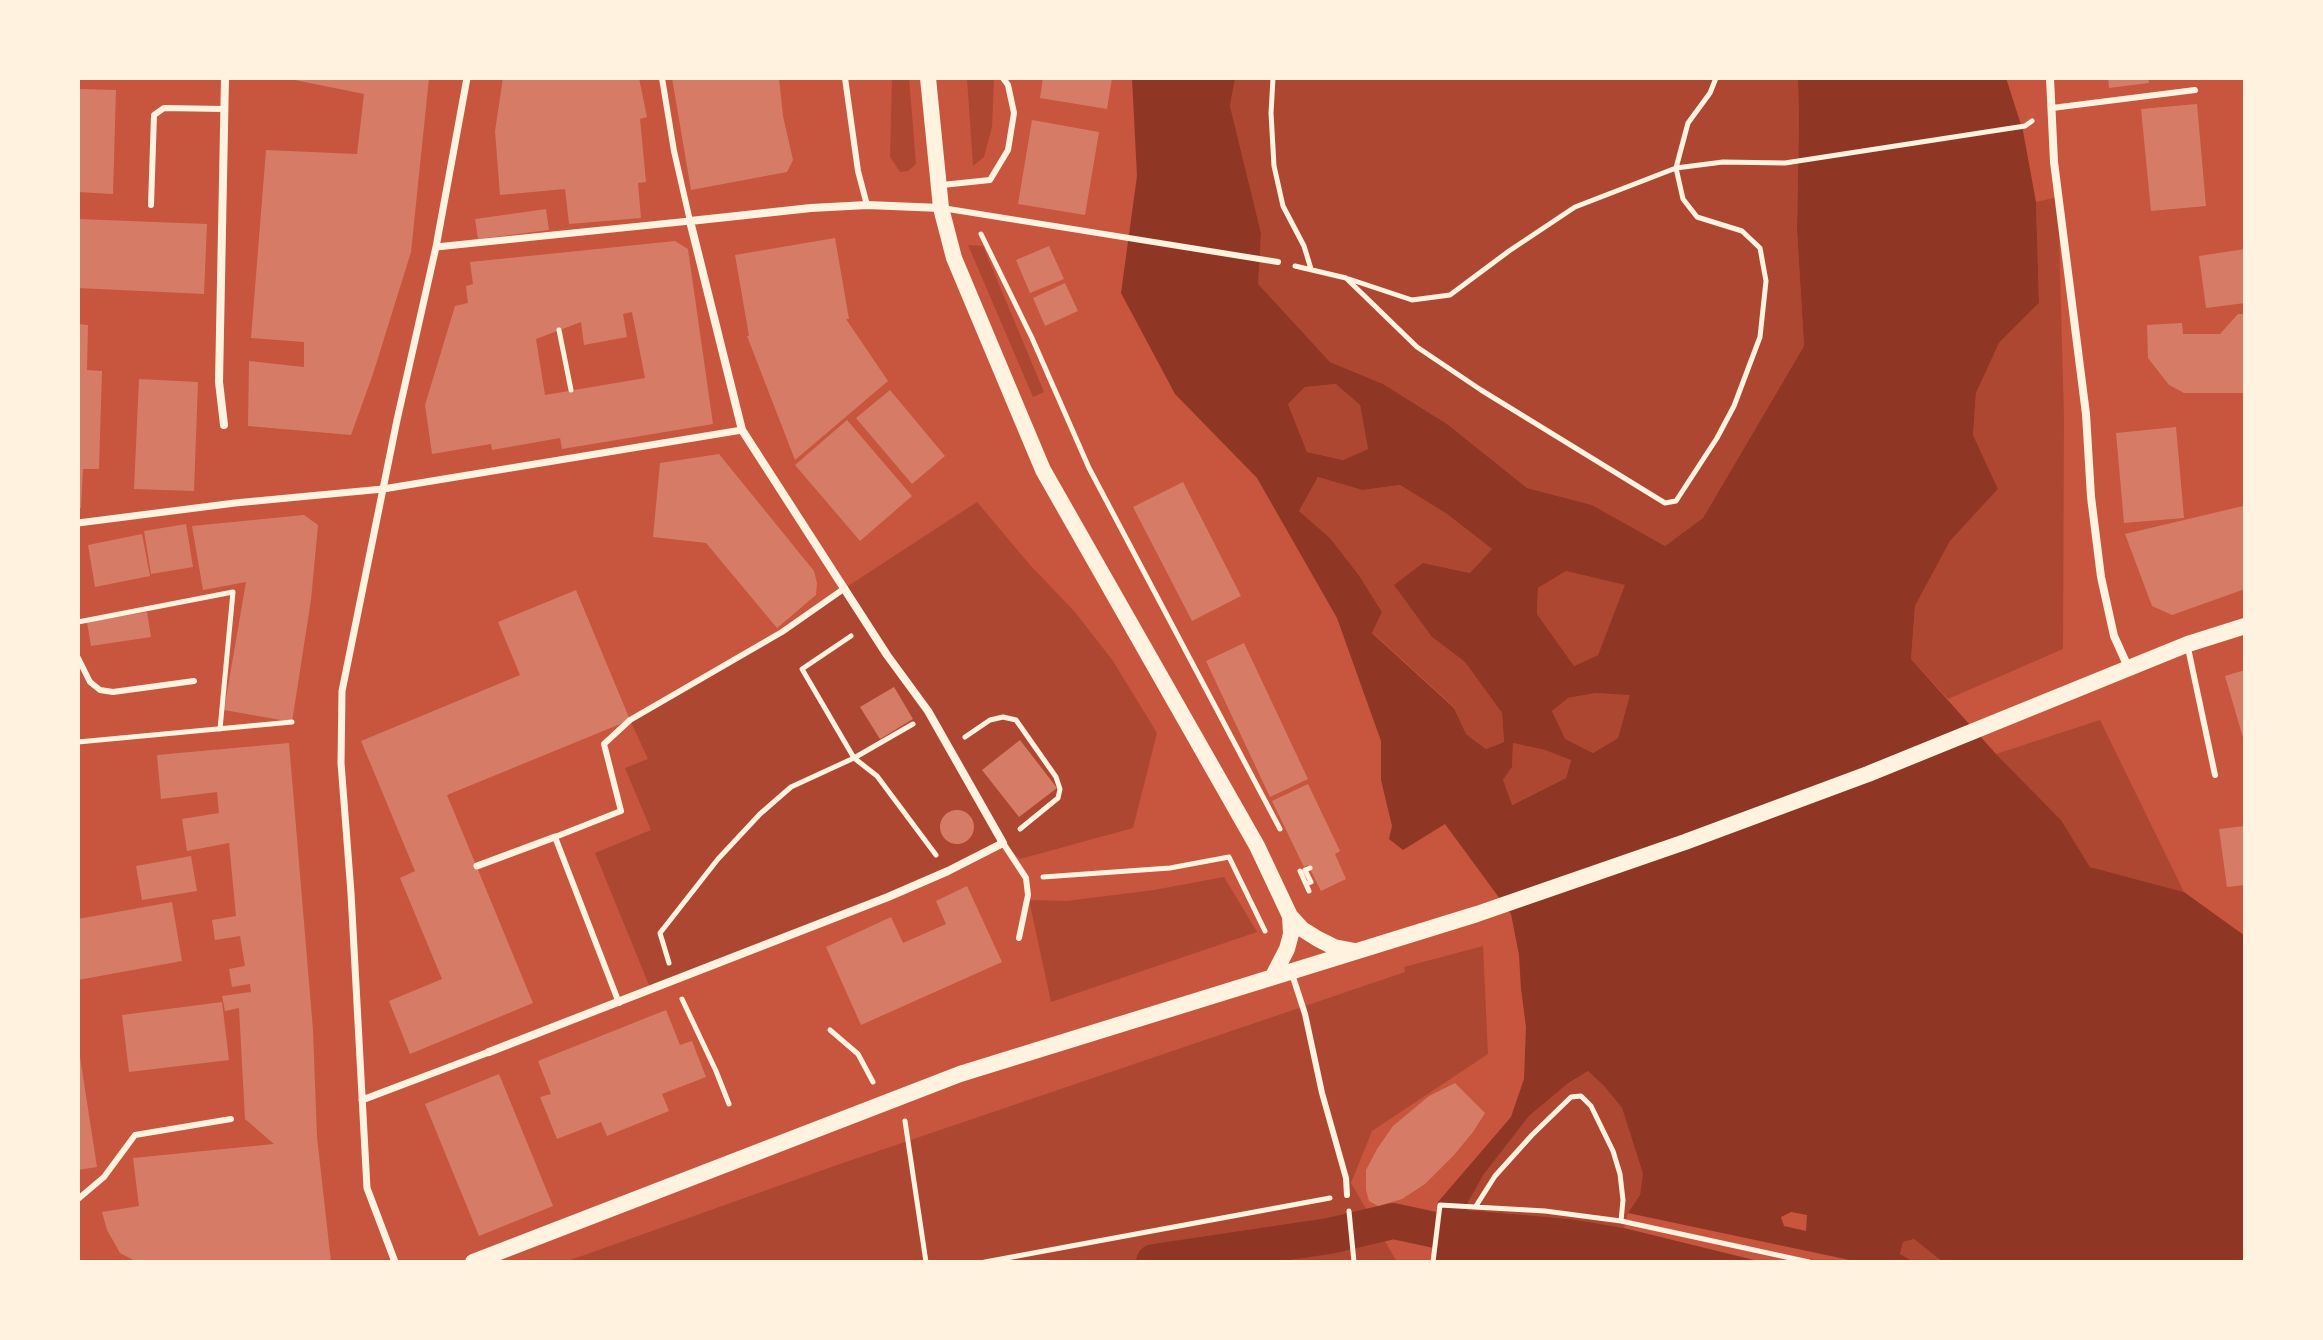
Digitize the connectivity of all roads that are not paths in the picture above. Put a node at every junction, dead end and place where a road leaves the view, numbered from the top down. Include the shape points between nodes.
1 (225, 78) edge
2 (467, 78) edge
3 (662, 78) edge
4 (845, 78) edge
5 (928, 78) edge
6 (1003, 78) edge
7 (2050, 78) edge
8 (2195, 90) dead end
9 (2052, 108) junction
10 (224, 109) junction
11 (938, 186) junction
12 (151, 205) dead end
13 (867, 205) junction
14 (941, 208) junction
15 (690, 221) junction
16 (436, 247) junction
17 (1278, 262) road end
18 (224, 425) dead end
19 (742, 430) junction
20 (581, 446) dead end
21 (583, 457) junction
22 (383, 489) junction
23 (78, 523) edge
24 (845, 588) junction
25 (2245, 626) edge
26 (2188, 644) junction
27 (78, 658) edge
28 (2128, 667) junction
29 (194, 681) dead end
30 (2215, 775) dead end
31 (555, 837) junction
32 (1003, 843) junction
33 (477, 866) dead end
34 (1290, 916) junction
35 (1019, 938) dead end
36 (1356, 951) junction
37 (1291, 971) junction
38 (1273, 976) junction
39 (619, 1003) junction
40 (489, 1052) joint
41 (362, 1100) junction
42 (231, 1119) dead end
43 (1347, 1195) road end
44 (78, 1199) edge
45 (395, 1262) edge
46 (473, 1262) edge

1 - 10 street
2 - 16 street
3 - 15 lane
4 - 13 lane
5 - 11 main road
6 - 11 lane via 1014,113 1008,150 990,180
7 - 9 street
8 - 9 lane
9 - 28 street via 2101,577 2114,636
10 - 12 lane via 164,108 154,115
10 - 18 street via 219,382
11 - 14 main road
13 - 14 street
13 - 15 street
14 - 17 lane
14 - 34 main road via 954,258 1043,470 1257,846
15 - 16 street
15 - 19 street
16 - 22 street
19 - 21 street
19 - 24 street
20 - 21 street
21 - 22 street
22 - 23 street
22 - 41 street via 342,691 341,763
24 - 31 lane via 782,632 630,720 604,744 621,811
24 - 32 street via 928,711
25 - 26 main road
26 - 28 main road
26 - 30 lane
27 - 29 lane via 100,690
28 - 36 main road via 1685,842
31 - 33 street
31 - 39 lane
32 - 35 lane via 1026,878
32 - 39 street via 888,897
34 - 36 main road via 1318,939
34 - 38 main road via 1287,949
36 - 37 main road
37 - 38 main road
37 - 43 lane
38 - 46 main road via 974,1070
39 - 40 street
40 - 41 street
41 - 45 street via 367,1188
42 - 44 lane via 135,1135 104,1177

